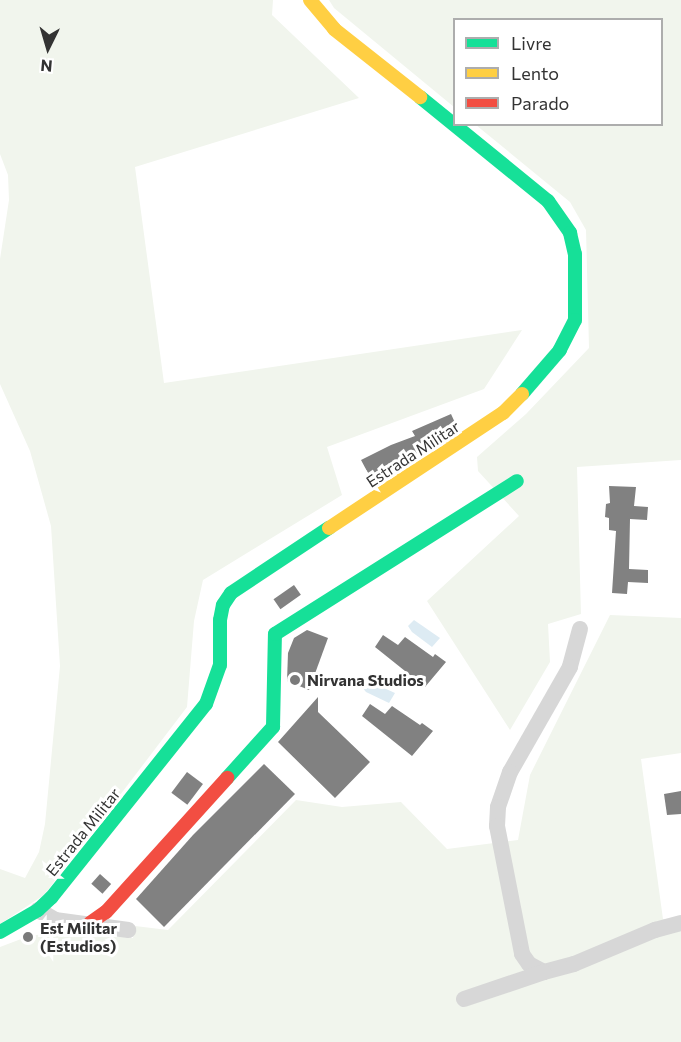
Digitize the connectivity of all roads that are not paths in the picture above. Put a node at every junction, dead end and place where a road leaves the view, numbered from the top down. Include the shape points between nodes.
1 (310, 0) edge
2 (453, 124) edge
3 (455, 126) edge
4 (517, 481) dead end
5 (580, 629) dead end
6 (38, 910) junction
7 (90, 923) junction
8 (681, 923) edge
9 (128, 930) dead end
10 (0, 932) edge
11 (544, 972) junction
12 (464, 999) dead end

1 - 2 street, Estrada Militar via 334,29
3 - 6 street, Estrada Militar via 548,201 570,233 575,254 575,320 560,350 503,413 231,593 223,605 220,665 206,704
4 - 7 street via 275,634 273,727 106,912
5 - 11 street via 570,667 510,772 498,807 497,826 522,954 529,964
6 - 7 street via 55,920
6 - 10 street, Estrada Militar
7 - 9 street
8 - 11 street
11 - 12 street

